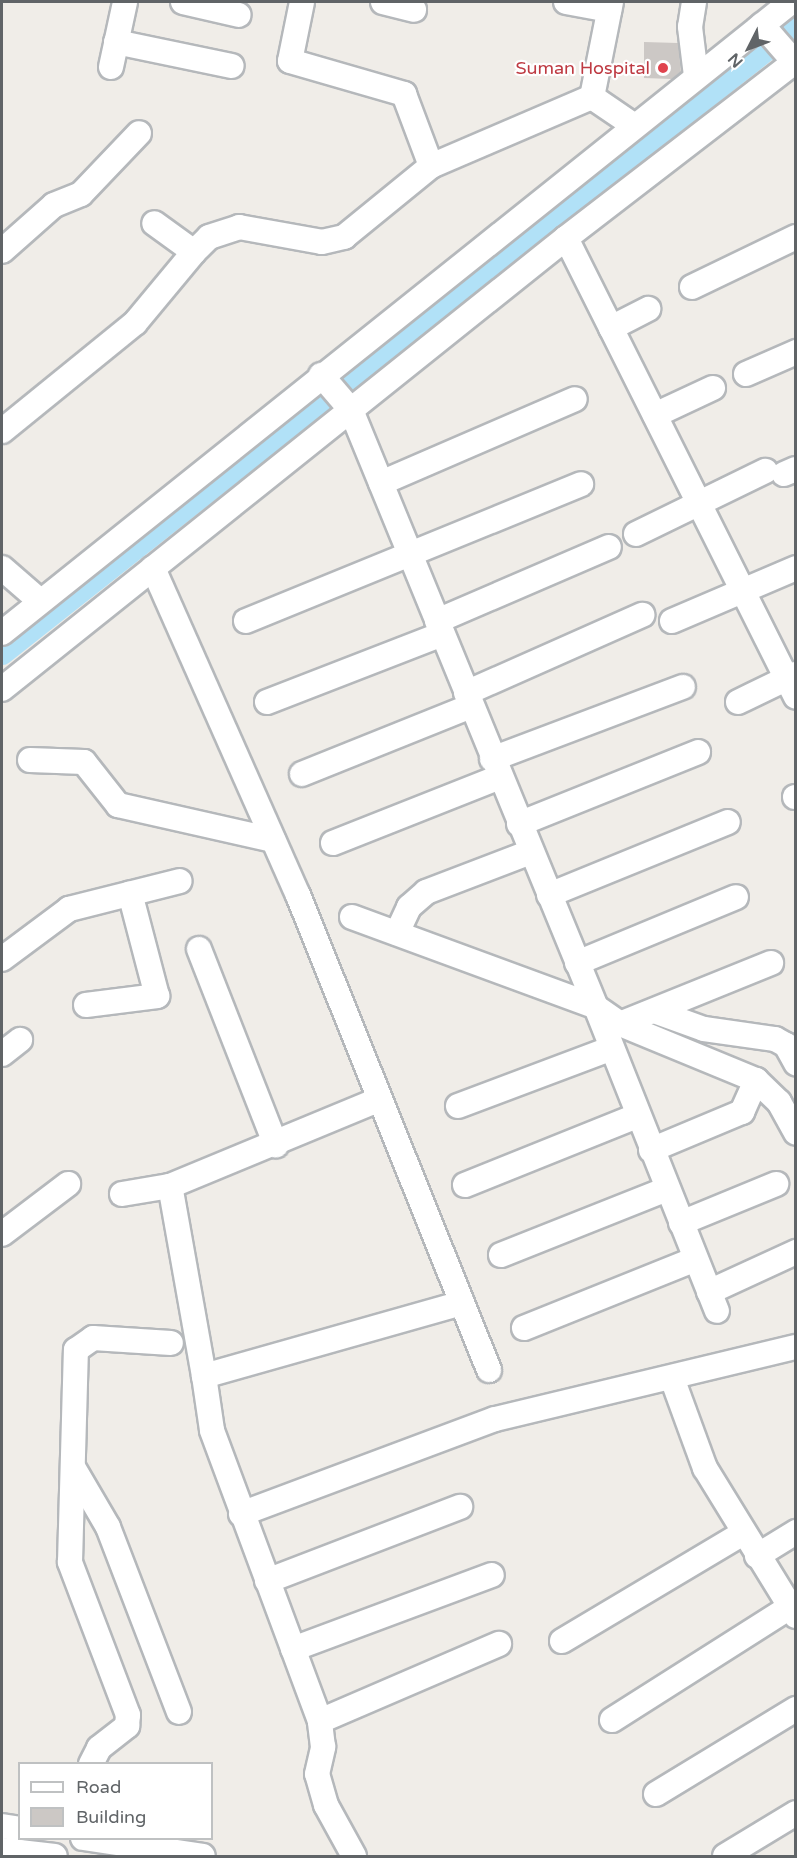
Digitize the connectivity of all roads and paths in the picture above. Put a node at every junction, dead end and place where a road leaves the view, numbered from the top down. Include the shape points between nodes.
1 (124, 2) edge
2 (183, 2) edge
3 (302, 2) edge
4 (383, 2) edge
5 (566, 2) edge
6 (694, 2) edge
7 (791, 2) edge
8 (610, 6) edge
9 (414, 9) dead end
10 (239, 15) dead end
11 (762, 25) junction
12 (116, 42) junction
13 (795, 62) edge
14 (111, 66) dead end
15 (232, 66) dead end
16 (696, 76) junction
17 (592, 97) junction
18 (633, 125) junction
19 (139, 133) dead end
20 (431, 166) junction
21 (154, 223) dead end
22 (795, 237) edge
23 (566, 238) junction
24 (2, 250) edge
25 (194, 252) junction
26 (692, 287) dead end
27 (648, 309) dead end
28 (611, 328) junction
29 (795, 352) edge
30 (746, 374) dead end
31 (321, 375) junction
32 (713, 388) dead end
33 (575, 399) dead end
34 (351, 410) junction
35 (656, 416) junction
36 (2, 431) edge
37 (782, 471) edge
38 (381, 483) junction
39 (582, 484) dead end
40 (700, 504) junction
41 (636, 534) dead end
42 (609, 547) dead end
43 (410, 555) junction
44 (795, 567) edge
45 (2, 568) edge
46 (153, 568) junction
47 (745, 592) junction
48 (40, 602) junction
49 (642, 615) dead end
50 (246, 621) dead end
51 (672, 621) dead end
52 (439, 627) junction
53 (2, 633) edge
54 (792, 683) edge
55 (683, 687) dead end
56 (2, 689) edge
57 (468, 699) junction
58 (267, 702) dead end
59 (738, 702) dead end
60 (698, 752) dead end
61 (30, 759) dead end
62 (496, 768) junction
63 (302, 774) dead end
64 (728, 822) dead end
65 (519, 824) junction
66 (273, 840) junction
67 (333, 843) dead end
68 (531, 852) junction
69 (180, 880) dead end
70 (130, 894) junction
71 (549, 895) junction
72 (736, 897) dead end
73 (352, 917) dead end
74 (397, 933) junction
75 (199, 949) dead end
76 (2, 959) edge
77 (577, 963) junction
78 (771, 963) dead end
79 (86, 1005) dead end
80 (596, 1007) junction
81 (654, 1011) junction
82 (620, 1024) junction
83 (610, 1049) junction
84 (795, 1063) edge
85 (756, 1080) junction
86 (380, 1099) junction
87 (458, 1106) dead end
88 (637, 1116) junction
89 (794, 1128) edge
90 (276, 1144) junction
91 (651, 1150) junction
92 (68, 1184) dead end
93 (776, 1184) dead end
94 (465, 1185) dead end
95 (170, 1186) junction
96 (667, 1189) junction
97 (122, 1194) dead end
98 (681, 1223) junction
99 (2, 1234) edge
100 (795, 1252) edge
101 (501, 1255) dead end
102 (696, 1259) junction
103 (462, 1303) junction
104 (524, 1328) dead end
105 (171, 1343) dead end
106 (795, 1347) edge
107 (489, 1370) dead end
108 (204, 1376) junction
109 (672, 1378) junction
110 (73, 1467) junction
111 (460, 1506) dead end
112 (241, 1514) junction
113 (795, 1532) edge
114 (743, 1533) junction
115 (757, 1556) junction
116 (492, 1575) dead end
117 (267, 1581) junction
118 (791, 1603) edge
119 (562, 1641) dead end
120 (499, 1644) dead end
121 (293, 1649) junction
122 (795, 1709) edge
123 (179, 1712) dead end
124 (612, 1719) dead end
125 (320, 1721) junction
126 (92, 1762) edge
127 (656, 1794) dead end
128 (795, 1813) edge
129 (2, 1826) edge
130 (18, 1829) edge
131 (101, 1840) edge
132 (2, 1850) edge
133 (55, 1857) edge
134 (203, 1857) edge
135 (354, 1857) edge
136 (725, 1857) edge

1 - 12 street
2 - 10 street
3 - 20 street via 290,61 404,94
4 - 9 street
5 - 8 street
6 - 16 street via 690,27
7 - 11 street
8 - 17 street
11 - 13 street
11 - 16 street
12 - 14 street
12 - 15 street
13 - 23 street
16 - 18 street
17 - 18 street
17 - 20 street
18 - 31 street
19 - 24 street via 81,194 54,205
20 - 25 street via 344,237 322,242 239,227 209,237
21 - 25 street
22 - 26 street
23 - 28 street
23 - 34 street
25 - 36 street via 135,323
27 - 28 street
28 - 35 street
29 - 30 street
31 - 34 street
31 - 48 street
32 - 35 street
33 - 38 street
34 - 38 street
34 - 46 street
35 - 40 street
37 - 40 street
38 - 43 street
39 - 43 street
40 - 41 street
40 - 47 street
42 - 52 street
43 - 50 street
43 - 52 street
44 - 47 street
45 - 48 street
46 - 56 street
46 - 66 street
47 - 51 street
47 - 54 street
48 - 53 street
49 - 57 street
52 - 57 street
52 - 58 street
54 - 59 street
55 - 62 street
57 - 62 street
57 - 63 street
60 - 65 street
61 - 66 street via 84,762 118,805
62 - 65 street
62 - 67 street
64 - 71 street
65 - 68 street
66 - 86 street
68 - 71 street
68 - 74 street via 426,892 409,907
69 - 70 street
70 - 76 street via 69,909
70 - 79 street via 157,996
71 - 77 street
72 - 77 street
73 - 74 street
74 - 80 street
75 - 90 street
77 - 80 street
78 - 81 street
80 - 82 street
80 - 83 street
81 - 82 street
81 - 84 street via 704,1029 775,1039 786,1045
82 - 85 street
83 - 87 street
83 - 88 street
85 - 89 street via 779,1102
85 - 91 street via 742,1112
86 - 90 street
86 - 103 street
88 - 91 street
88 - 94 street
90 - 95 street
91 - 96 street
92 - 99 street
93 - 98 street
95 - 97 street
95 - 108 street
96 - 98 street
96 - 101 street
98 - 102 street
100 - 102 street via 713,1301
102 - 104 street
103 - 107 street
103 - 108 street
105 - 110 street via 93,1338 76,1350
106 - 109 street
108 - 112 street via 212,1430
109 - 112 street via 495,1419
109 - 114 street via 705,1468
110 - 123 street via 108,1527
110 - 126 street via 70,1562 128,1715 127,1726 99,1748
111 - 117 street
112 - 117 street
113 - 115 street
114 - 115 street
114 - 119 street
115 - 118 street
116 - 121 street
117 - 121 street
118 - 124 street
120 - 125 street
121 - 125 street
122 - 127 street
125 - 135 street via 323,1747 317,1774 326,1805
128 - 136 street
129 - 130 street
131 - 134 street
132 - 133 street

